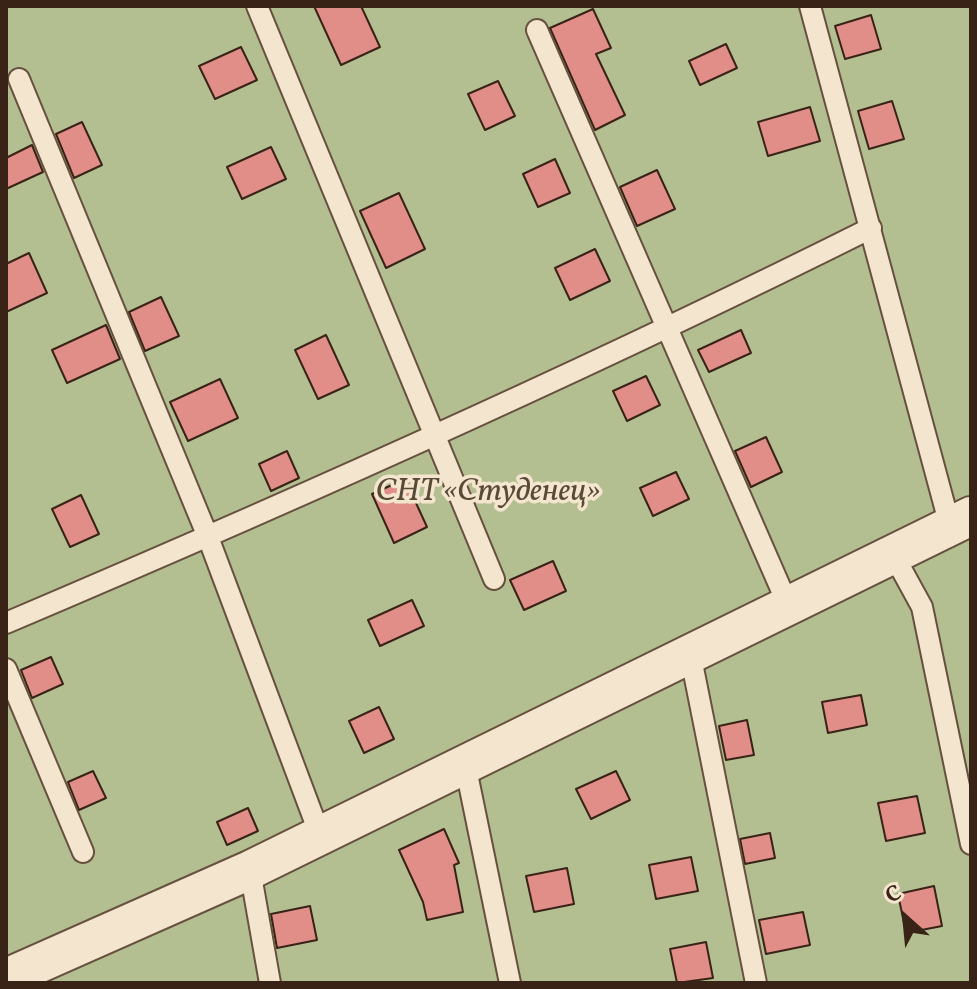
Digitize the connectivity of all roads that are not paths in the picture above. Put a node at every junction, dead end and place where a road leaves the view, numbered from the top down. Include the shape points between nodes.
1 (257, 6) edge
2 (810, 6) edge
3 (537, 30) dead end
4 (19, 79) dead end
5 (871, 228) junction
6 (665, 331) junction
7 (433, 438) junction
8 (961, 521) edge
9 (208, 537) junction
10 (893, 554) junction
11 (494, 579) dead end
12 (788, 605) junction
13 (6, 623) edge
14 (690, 653) junction
15 (6, 669) edge
16 (465, 764) junction
17 (320, 835) junction
18 (971, 844) edge
19 (83, 852) dead end
20 (250, 870) junction
21 (6, 978) edge
22 (270, 983) edge
23 (510, 983) edge
24 (756, 983) edge

1 - 7 lane
2 - 5 lane
3 - 6 lane
4 - 9 lane
5 - 6 lane
5 - 8 lane
6 - 7 lane
6 - 12 lane
7 - 9 lane
7 - 11 lane
8 - 10 street
9 - 13 lane
9 - 17 lane
10 - 12 street
10 - 18 lane via 922,607
12 - 14 street
14 - 16 street
14 - 24 lane
15 - 19 lane
16 - 17 street
16 - 23 lane
17 - 20 street
20 - 21 street
20 - 22 lane

